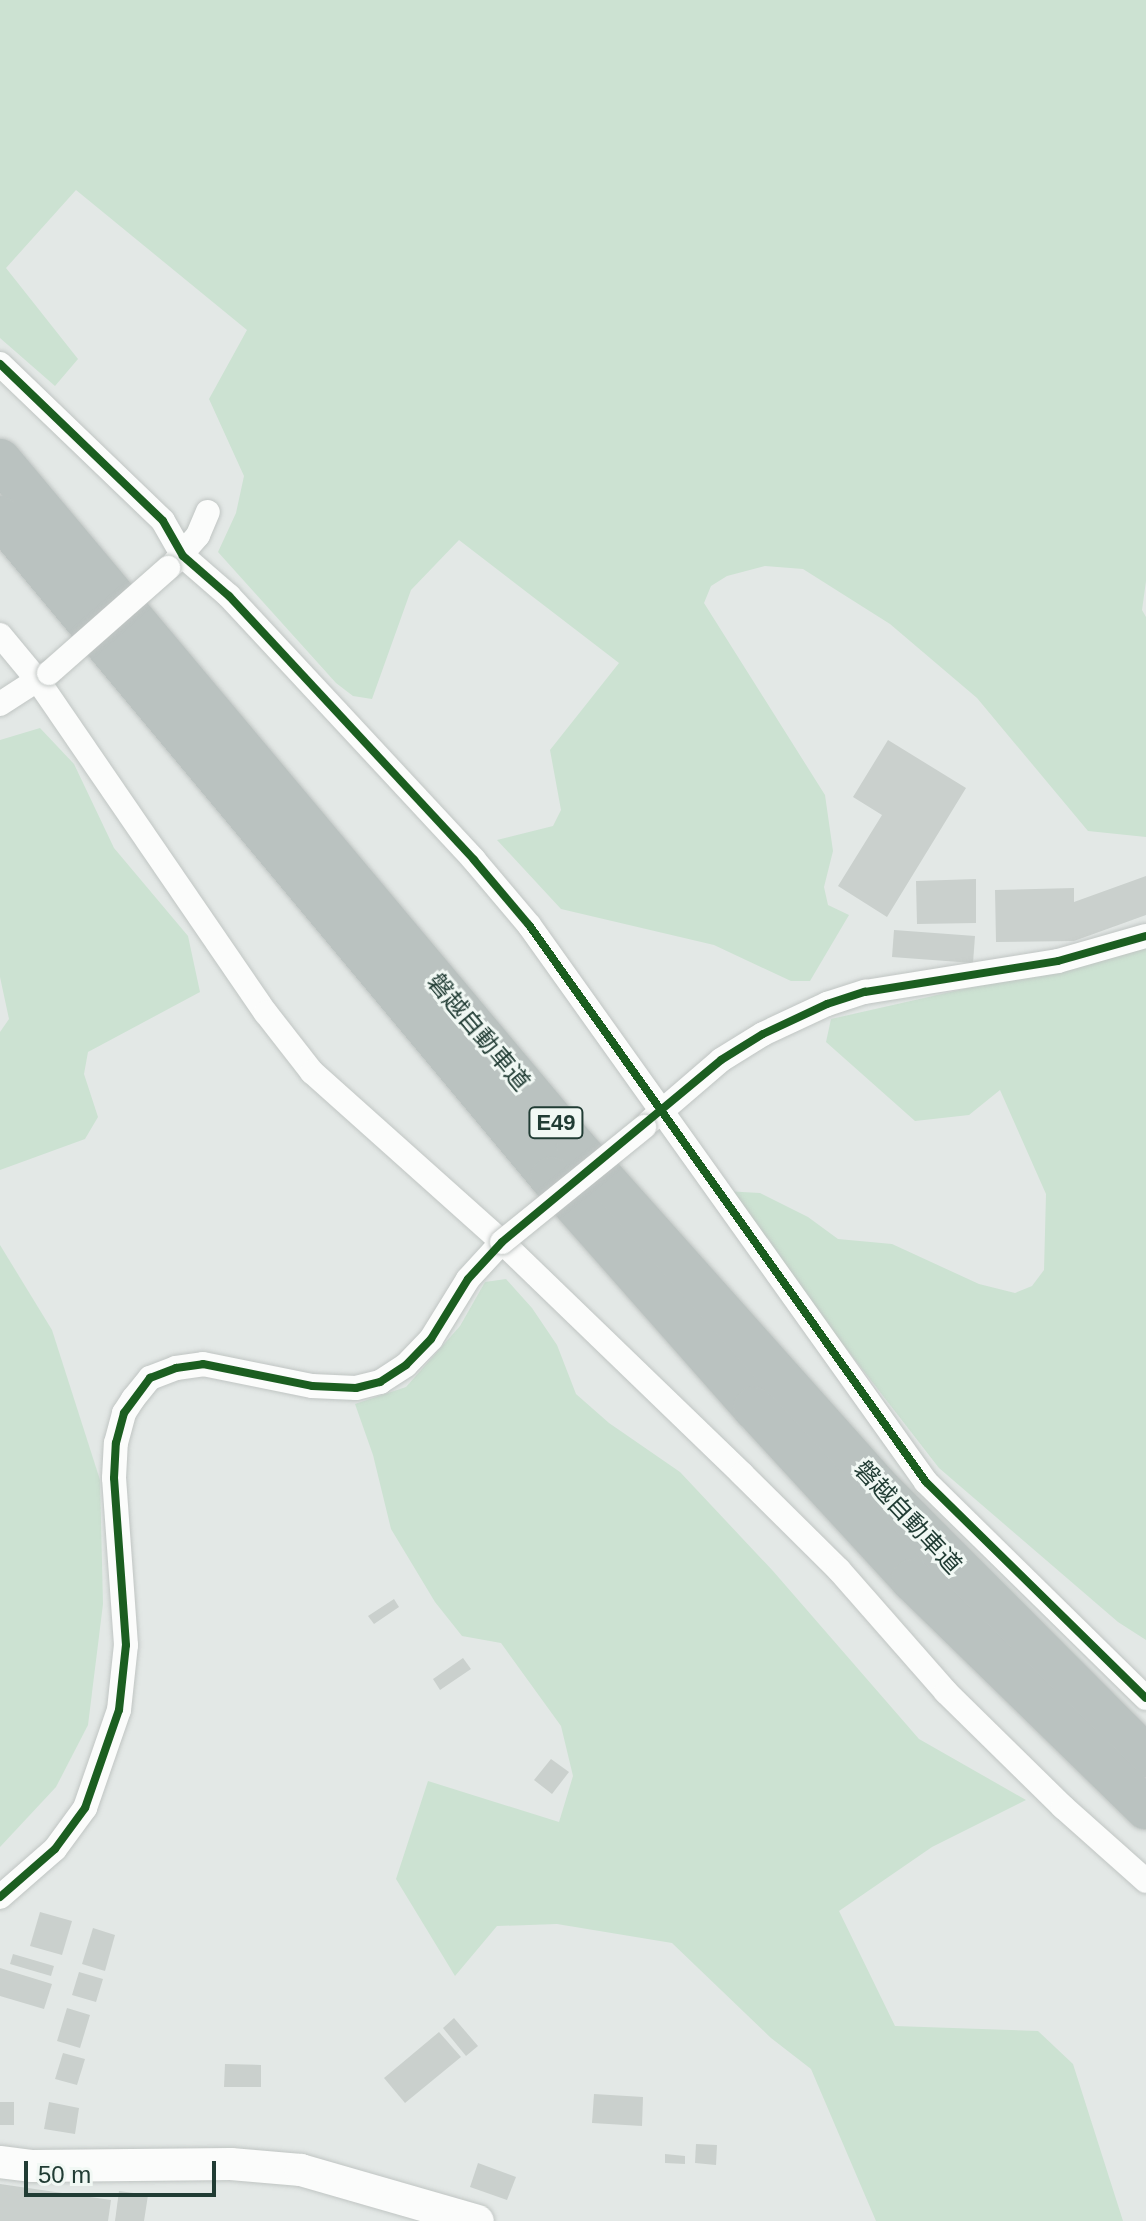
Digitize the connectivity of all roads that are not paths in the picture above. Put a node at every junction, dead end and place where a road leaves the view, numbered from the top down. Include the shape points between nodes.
1 (0, 364) edge
2 (0, 460) edge
3 (208, 512) dead end
4 (0, 517) edge
5 (176, 562) junction
6 (0, 635) edge
7 (44, 678) junction
8 (0, 704) edge
9 (1146, 936) edge
10 (652, 1120) junction
11 (502, 1242) junction
12 (1146, 1698) edge
13 (1146, 1756) edge
14 (1146, 1808) edge
15 (1146, 1881) edge
16 (0, 1897) edge
17 (0, 2162) edge
18 (478, 2221) edge

1 - 5 street via 163,521
2 - 13 highway, 磐越自動車道 / E49 via 607,1183 888,1498
3 - 5 street
4 - 14 highway, 磐越自動車道 / E49 via 551,1178 743,1396 912,1580
5 - 7 street, bridge
5 - 10 street via 229,596 474,860 529,925
6 - 7 street
7 - 8 street
7 - 11 street via 266,1013 312,1072
9 - 10 street via 1058,961 865,992 827,1004 721,1060
10 - 11 street, bridge
10 - 12 street via 926,1482
11 - 15 street via 828,1560 967,1713
11 - 16 street via 468,1279 431,1339 380,1382 356,1388 312,1386 203,1364 150,1378 133,1399 116,1443 114,1478 126,1645 119,1710 85,1808 55,1849
17 - 18 main road via 231,2164 301,2170

